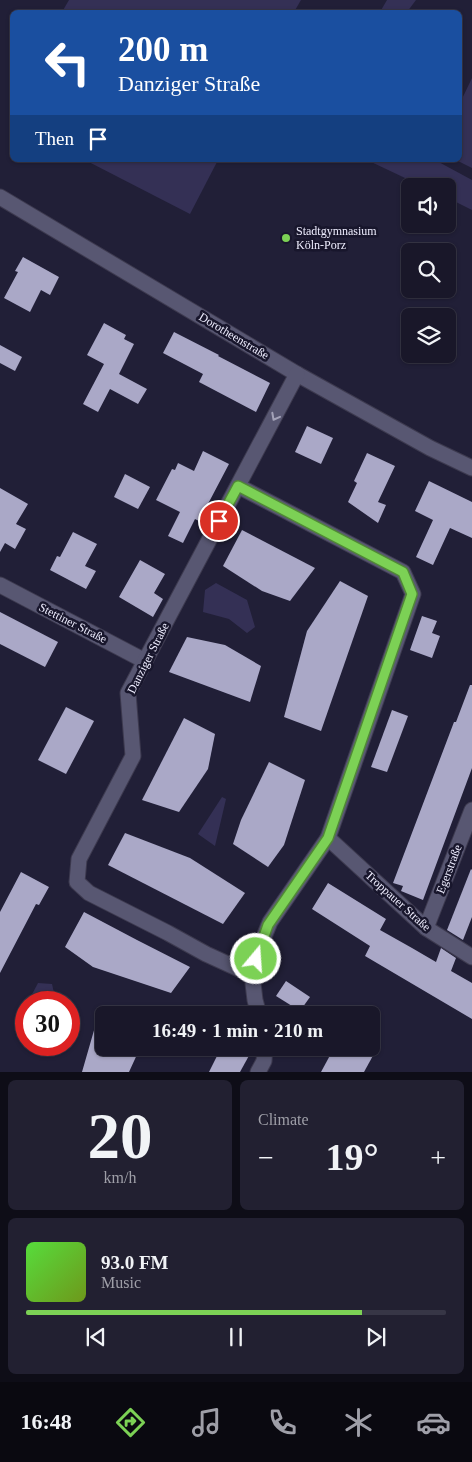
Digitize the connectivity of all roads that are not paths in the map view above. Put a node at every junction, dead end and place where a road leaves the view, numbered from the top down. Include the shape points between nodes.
1 (0, 197) edge
2 (297, 374) junction
3 (472, 468) edge
4 (238, 486) junction
5 (0, 585) edge
6 (145, 661) junction
7 (472, 810) edge
8 (328, 838) junction
9 (426, 928) junction
10 (472, 957) edge
11 (252, 975) junction
12 (256, 1006) edge
13 (264, 1056) edge
14 (258, 1072) edge

1 - 2 street, Dorotheenstraße
2 - 3 street, Dorotheenstraße
2 -> 4 street, Danziger Straße
4 - 6 street, Danziger Straße
4 - 8 street via 403,572 412,594
5 - 6 street, Stettiner Straße
6 - 11 street, Danziger Straße via 128,694 133,756 79,859 77,882 89,893
7 - 9 street, Egerstraße
8 - 9 street, Troppauer Straße
8 - 11 street via 268,925
9 - 10 street, Troppauer Straße
11 - 12 street
13 - 14 street

